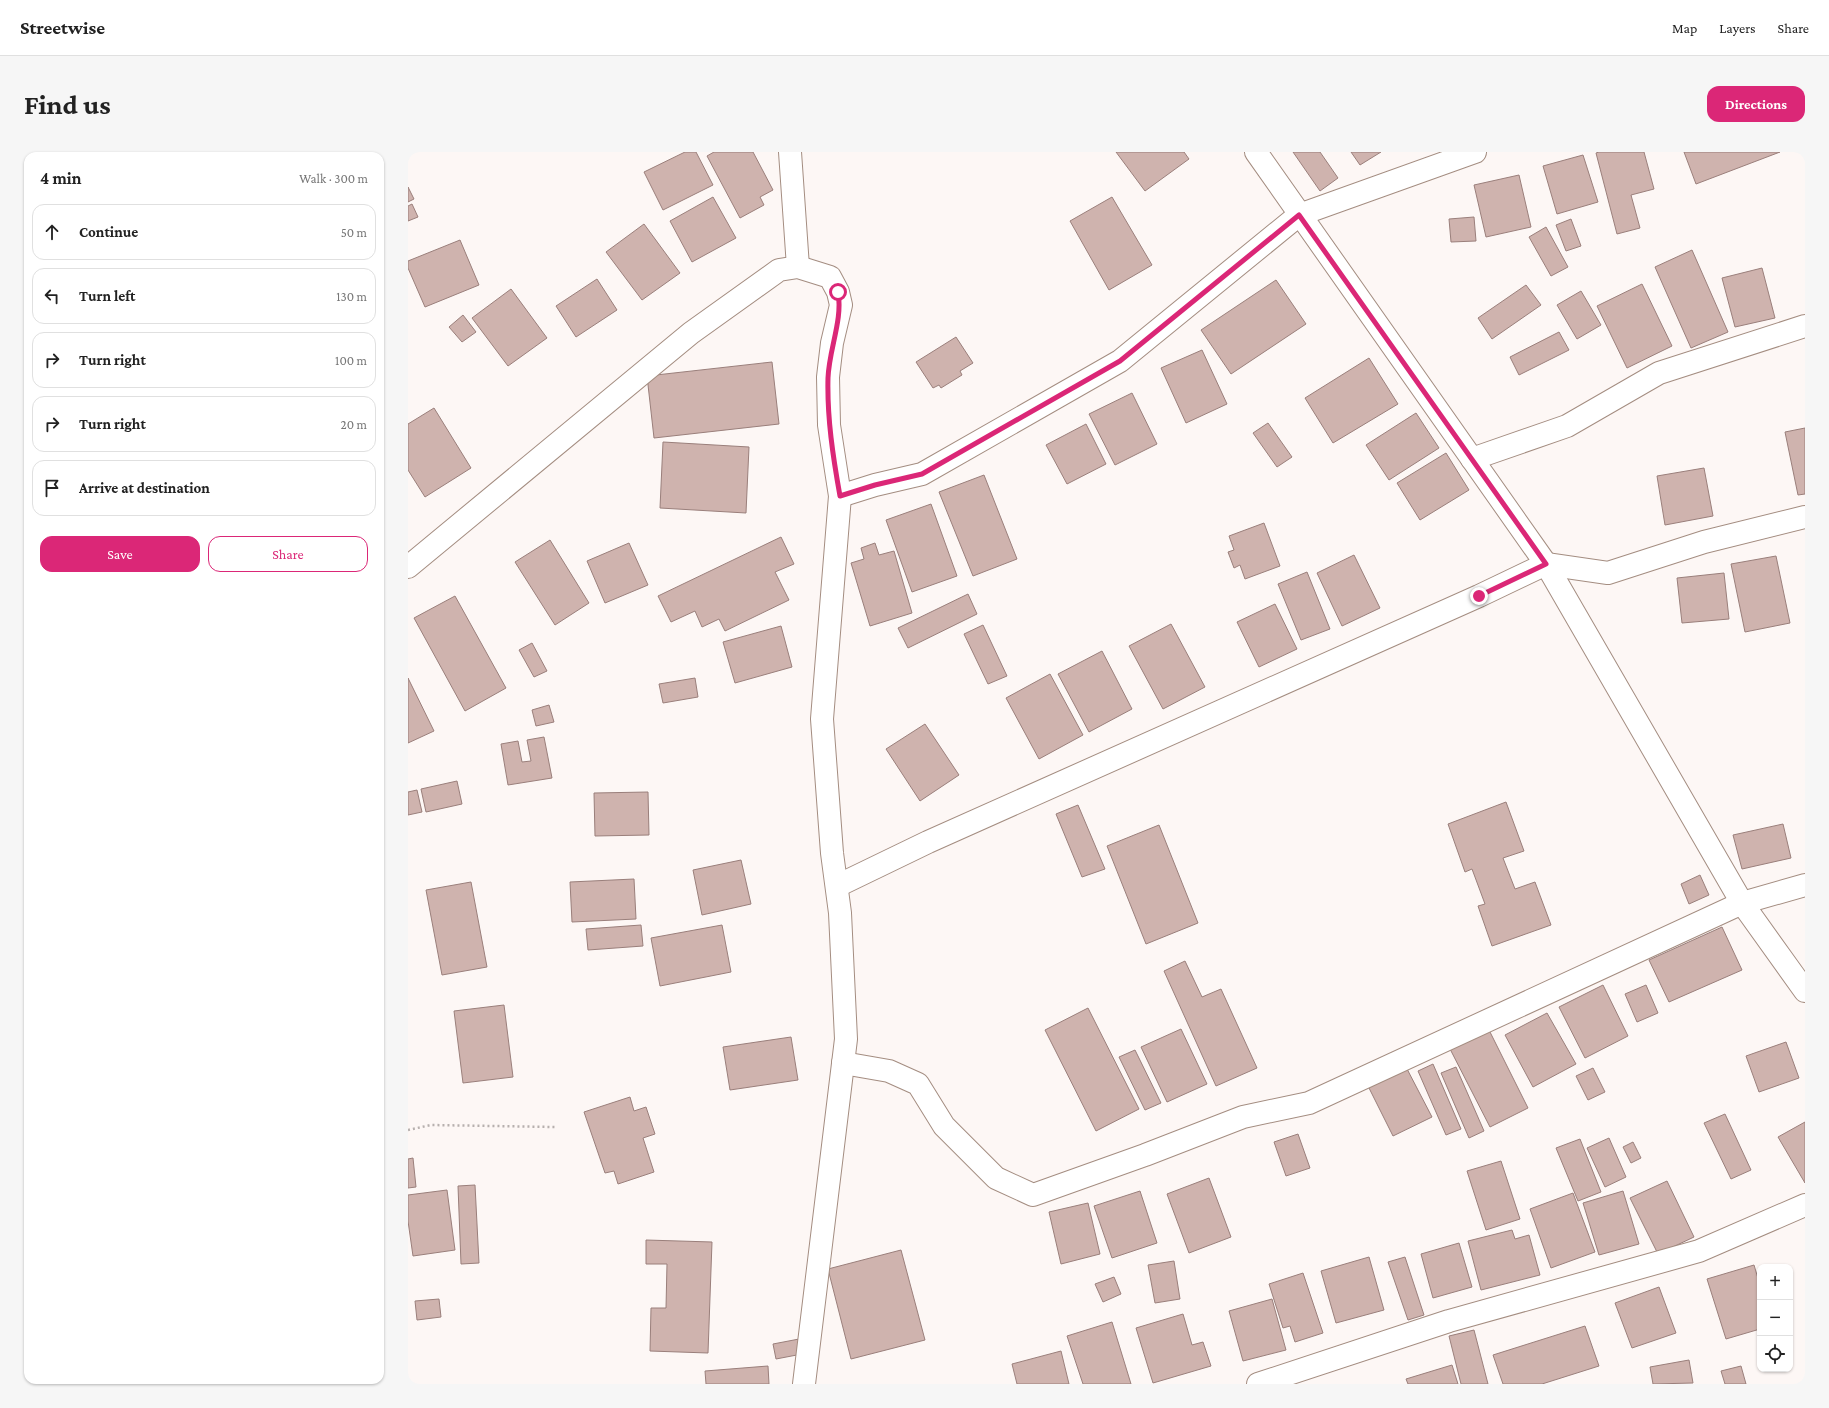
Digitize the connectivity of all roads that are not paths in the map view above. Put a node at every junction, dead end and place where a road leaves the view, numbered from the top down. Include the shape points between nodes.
1 (790, 152) edge
2 (1256, 152) edge
3 (1475, 152) edge
4 (1299, 215) junction
5 (798, 268) junction
6 (1805, 326) edge
7 (1472, 459) junction
8 (840, 496) junction
9 (1805, 517) edge
10 (1546, 564) junction
11 (408, 567) edge
12 (1805, 885) edge
13 (837, 886) junction
14 (1742, 903) junction
15 (1805, 991) edge
16 (843, 1063) junction
17 (1805, 1205) edge
18 (804, 1384) edge
19 (1258, 1384) edge

1 - 5 street
2 - 4 street
3 - 4 street
4 - 7 street
4 - 8 street via 1120,361 922,474
5 - 8 street via 830,278 838,292 841,305 832,343 828,377 829,425
5 - 11 street via 779,270 691,333
6 - 7 street via 1659,373 1566,426
7 - 10 street
8 - 13 street via 822,719 832,853
9 - 10 street via 1704,542 1608,573
10 - 13 street via 928,842
10 - 14 street
12 - 14 street
13 - 16 street via 846,1039
14 - 15 street
14 - 16 street via 1309,1103 1242,1117 1033,1195 996,1178 944,1126 918,1084 889,1071
16 - 18 street
17 - 19 street via 1699,1251 1448,1321

